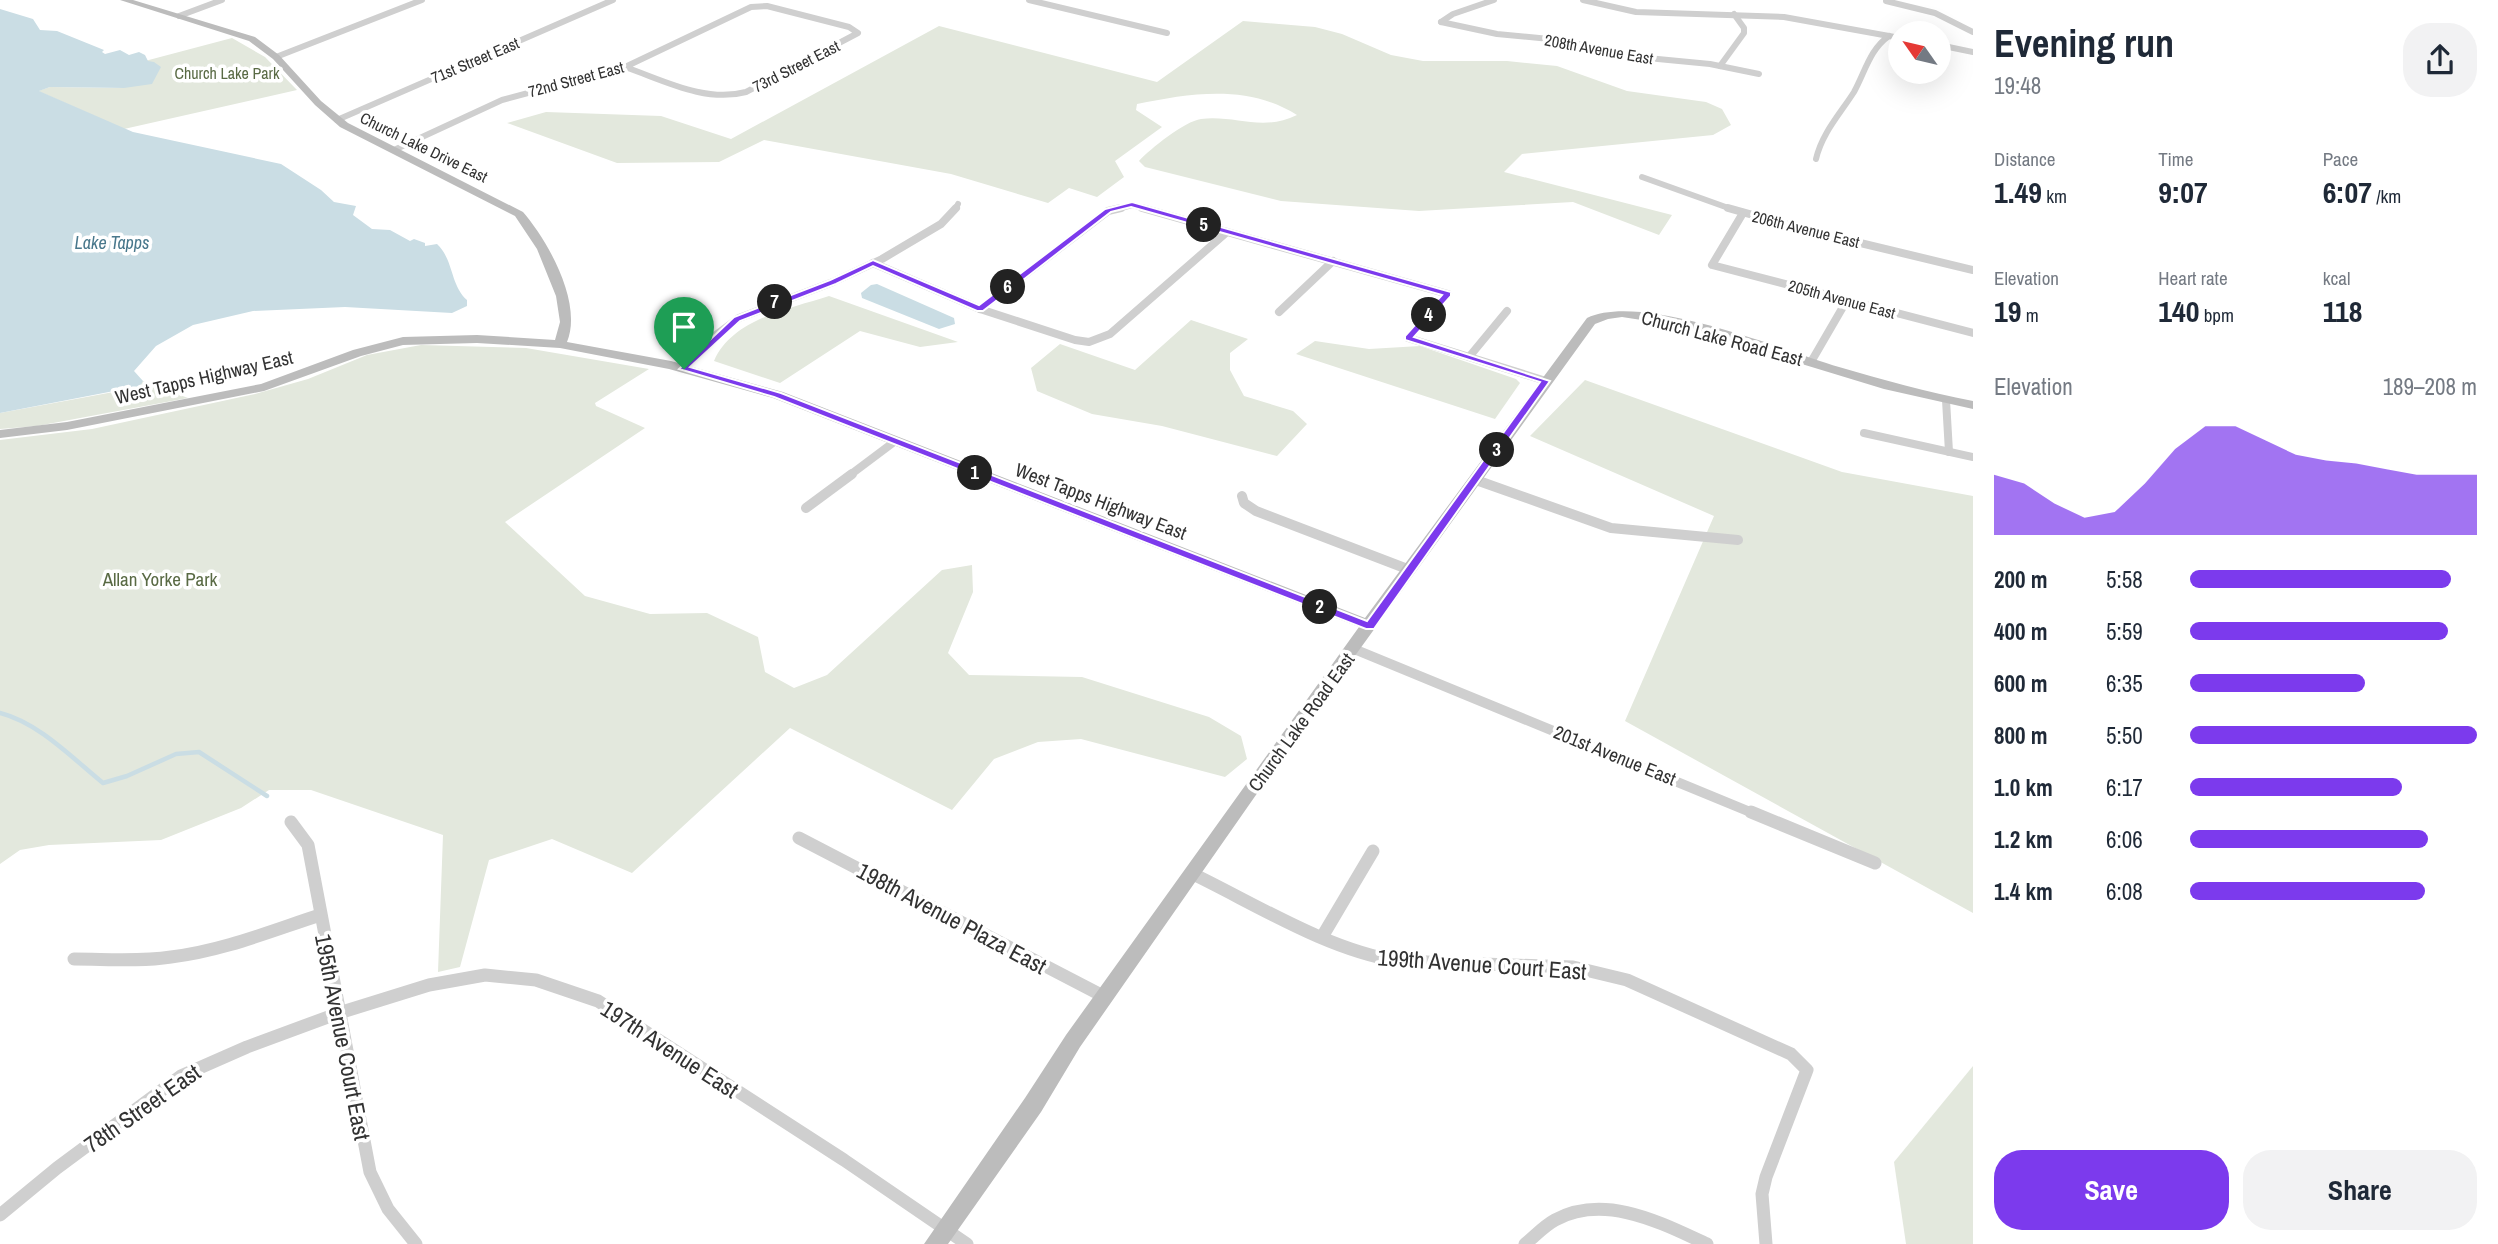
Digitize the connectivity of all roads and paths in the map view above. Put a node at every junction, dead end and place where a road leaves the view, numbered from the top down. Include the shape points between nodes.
1 (124, 0) edge
2 (222, 0) edge
3 (422, 0) edge
4 (613, 0) edge
5 (1029, 0) edge
6 (1494, 0) edge
7 (1583, 0) edge
8 (1886, 1) edge
9 (1734, 14) junction
10 (179, 16) junction
11 (858, 32) joint
12 (1973, 32) edge
13 (1167, 33) dead end
14 (1888, 36) edge
15 (1888, 37) edge
16 (1951, 47) edge
17 (1973, 52) edge
18 (276, 57) junction
19 (1720, 66) junction
20 (625, 67) junction
21 (1759, 74) dead end
22 (337, 120) junction
23 (394, 150) junction
24 (1816, 159) dead end
25 (1642, 177) dead end
26 (958, 204) dead end
27 (1742, 213) junction
28 (1227, 232) junction
29 (1333, 261) junction
30 (873, 262) junction
31 (1973, 270) edge
32 (1847, 300) junction
33 (980, 309) junction
34 (1507, 310) dead end
35 (1279, 312) dead end
36 (1973, 333) edge
37 (560, 344) junction
38 (1469, 357) junction
39 (1811, 362) junction
40 (684, 369) junction
41 (1546, 381) junction
42 (1946, 400) junction
43 (1973, 405) edge
44 (1864, 433) dead end
45 (0, 434) edge
46 (894, 442) junction
47 (1949, 452) junction
48 (1973, 457) edge
49 (1476, 480) junction
50 (1242, 496) dead end
51 (806, 508) dead end
52 (1738, 540) dead end
53 (1410, 570) junction
54 (1370, 626) junction
55 (1354, 649) junction
56 (291, 822) dead end
57 (799, 838) dead end
58 (1373, 851) dead end
59 (1875, 863) dead end
60 (1193, 874) junction
61 (320, 915) junction
62 (1322, 937) junction
63 (74, 959) dead end
64 (1105, 998) junction
65 (339, 1013) junction
66 (0, 1215) edge
67 (940, 1237) edge
68 (416, 1244) edge
69 (967, 1244) edge
70 (1525, 1244) edge
71 (1707, 1244) edge
72 (1766, 1244) edge

1 - 10 street, Church Lake Drive East
2 - 10 street
3 - 18 street
4 - 22 street, 71st Street East
5 - 13 street
6 - 19 street, 208th Avenue East via 1441,22 1497,34 1574,42 1637,57
7 - 9 street via 1636,12
8 - 12 street via 1935,13
9 - 14 street via 1800,19
9 - 19 street via 1744,33
10 - 18 street, Church Lake Drive East via 252,39
11 - 20 street, 72nd Street East via 757,6
11 - 20 street, 73rd Street East via 731,97 714,96
15 - 24 street via 1833,120
16 - 17 street
18 - 22 street, Church Lake Drive East
19 - 21 street, 208th Avenue East
20 - 23 street, 72nd Street East via 502,100
22 - 23 street, Church Lake Drive East
23 - 37 street, Church Lake Drive East via 527,221 565,313
25 - 27 street, 206th Avenue East
26 - 30 street via 953,216
27 - 31 street, 206th Avenue East
27 - 32 street, 205th Avenue East via 1712,265
28 - 29 street
28 - 33 street via 1120,205
28 - 33 street via 1110,334 1097,340 1075,340
29 - 35 street
29 - 38 street via 1448,294 1408,338
30 - 33 street
30 - 40 street via 737,319
32 - 36 street, 205th Avenue East
32 - 39 street
34 - 38 street
37 - 40 street, West Tapps Highway East
37 - 45 street, West Tapps Highway East via 402,341 264,387 66,426
38 - 41 street
39 - 41 street, Church Lake Road East via 1690,326 1604,315 1591,321
39 - 42 street, Church Lake Road East
40 - 46 street, West Tapps Highway East via 778,395
41 - 49 street, Church Lake Road East
42 - 43 street, Church Lake Road East
42 - 47 street
44 - 47 street
46 - 51 street
46 - 54 street, West Tapps Highway East
47 - 48 street
49 - 52 street via 1611,528
49 - 53 street, Church Lake Road East
50 - 53 street via 1256,511
53 - 54 street, Church Lake Road East
54 - 55 street, Church Lake Road East
55 - 59 street, 201st Avenue East
55 - 60 street, Church Lake Road East
56 - 61 street, 195th Avenue Court East via 308,845
57 - 64 street, 198th Avenue Plaza East
58 - 62 street
60 - 62 street, 199th Avenue Court East
60 - 64 street, Church Lake Road East
61 - 63 street via 180,956
61 - 65 street, 195th Avenue Court East
62 - 72 street, 199th Avenue Court East via 1362,954 1398,961 1601,972 1775,1045 1800,1061 1807,1070 1762,1194
64 - 67 street, Church Lake Road East
65 - 66 street, 78th Street East via 181,1076
65 - 67 street, 197th Avenue East via 429,985 485,975 566,988 598,1002
65 - 68 street, 195th Avenue Court East via 370,1172 388,1209
67 - 69 street, 197th Avenue East
70 - 71 street via 1557,1219 1598,1208 1631,1215

